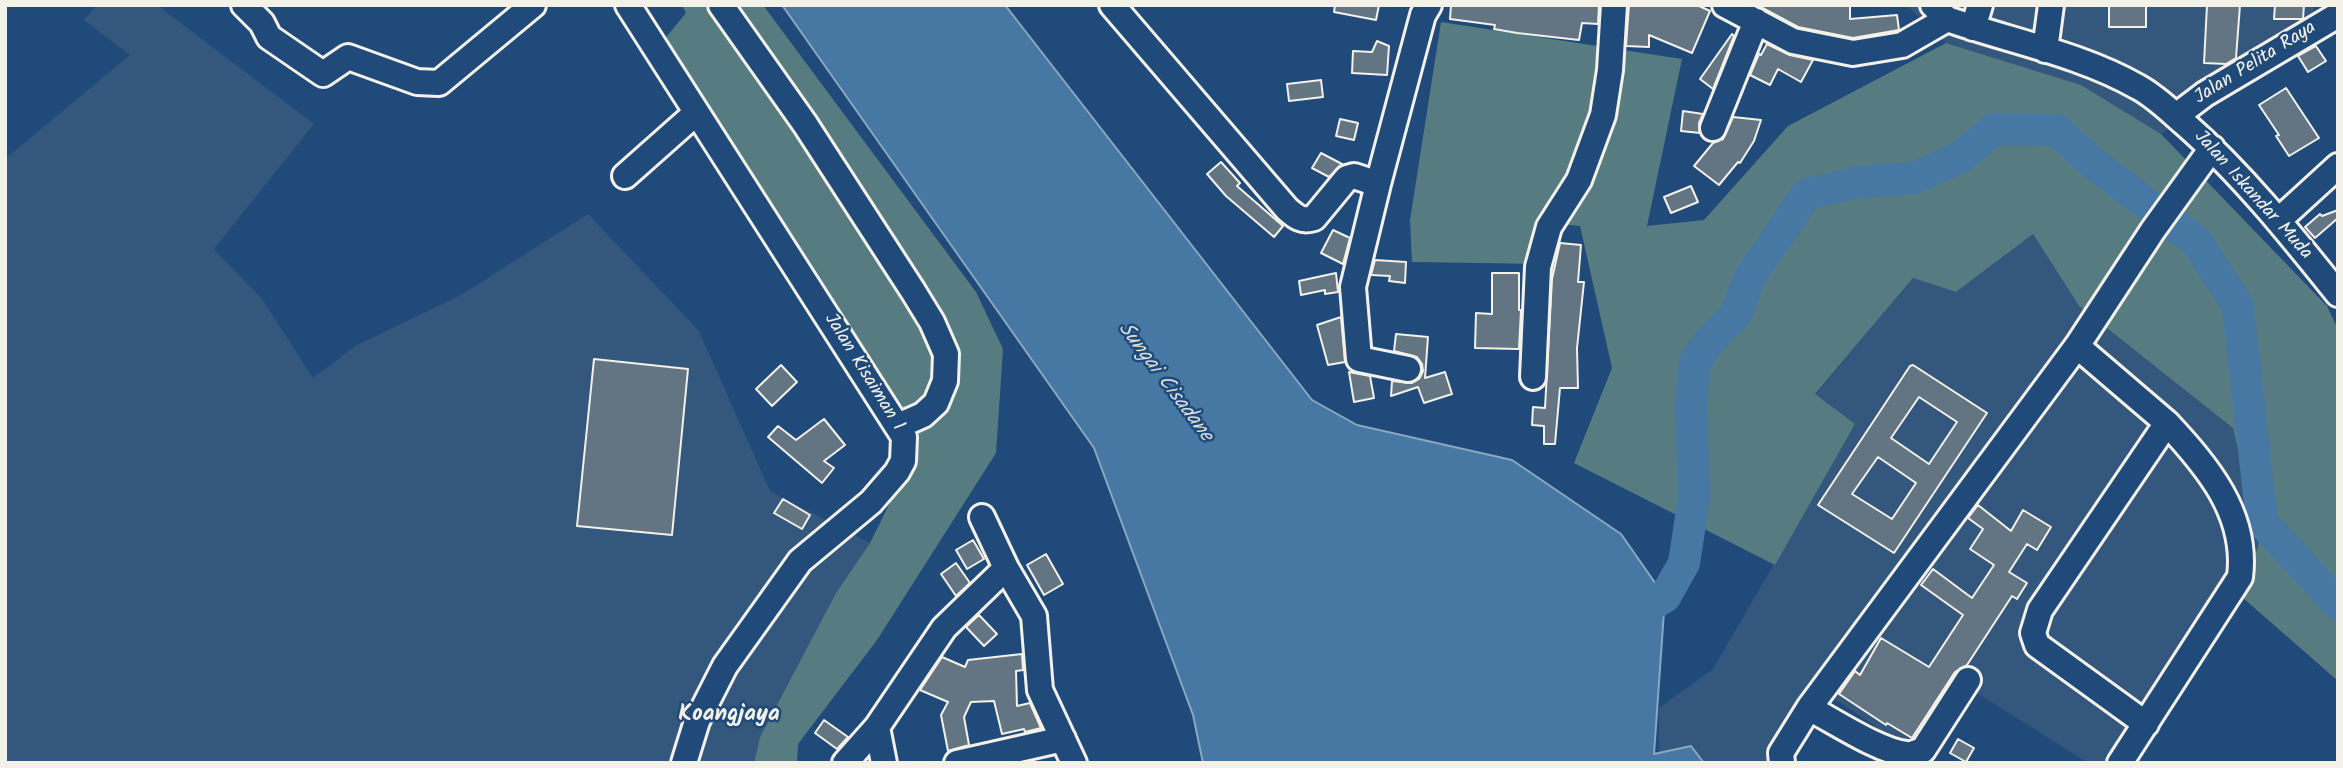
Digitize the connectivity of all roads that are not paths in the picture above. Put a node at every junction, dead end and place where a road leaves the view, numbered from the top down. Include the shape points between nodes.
1 (244, 5) edge
2 (533, 5) edge
3 (628, 5) edge
4 (721, 5) edge
5 (1112, 5) edge
6 (1429, 5) edge
7 (1614, 5) edge
8 (1725, 5) edge
9 (2050, 5) edge
10 (1940, 12) edge
11 (2338, 15) edge
12 (1976, 17) edge
13 (1756, 21) junction
14 (2045, 50) junction
15 (696, 113) junction
16 (2176, 116) junction
17 (1713, 128) dead end
18 (2212, 148) junction
19 (2338, 166) edge
20 (625, 176) dead end
21 (1378, 184) junction
22 (2279, 220) junction
23 (2338, 294) edge
24 (2077, 346) junction
25 (1408, 369) dead end
26 (1533, 377) dead end
27 (2167, 423) junction
28 (898, 426) junction
29 (982, 517) dead end
30 (1006, 568) junction
31 (1968, 680) dead end
32 (1809, 708) junction
33 (2146, 724) junction
34 (877, 727) junction
35 (1063, 738) junction
36 (684, 763) edge
37 (845, 763) edge
38 (884, 763) edge
39 (957, 763) edge
40 (1074, 763) edge
41 (1782, 763) edge
42 (2120, 763) edge

1 - 2 street via 269,37 323,74 348,57 416,82 439,83
3 - 15 street, Jalan Kisaiman 1
4 - 28 street via 913,291 946,354 945,381 936,403 923,415
5 - 21 street via 1296,217 1314,218 1351,176
6 - 21 street
7 - 26 street via 1603,115 1579,180 1549,227 1538,267
8 - 13 street
9 - 14 street
10 - 12 street, Jalan Iskandar Muda
10 - 13 street via 1902,45 1853,53 1793,41
11 - 16 street, Jalan Pelita Raya
12 - 14 street, Jalan Iskandar Muda
13 - 17 street
14 - 16 street, Jalan Iskandar Muda via 2138,87
15 - 20 street
15 - 28 street, Jalan Kisaiman 1
16 - 18 street, Jalan Iskandar Muda
18 - 22 street, Jalan Iskandar Muda
18 - 24 street
19 - 22 street
21 - 25 street via 1353,287 1359,359
22 - 23 street, Jalan Iskandar Muda
24 - 27 street
24 - 32 street
27 - 33 street via 2203,462 2227,500 2243,559 2240,577
27 - 33 street via 2040,610 2033,633 2037,646
28 - 36 street, Jalan Kisaiman 1 via 904,449 897,472 871,502 800,561 725,666 697,721
29 - 30 street
30 - 34 street via 944,628
30 - 35 street via 1034,616 1040,690
31 - 32 street via 1923,750 1910,755 1878,744
32 - 41 street via 1781,753
33 - 42 street
34 - 37 street
34 - 38 street
35 - 39 street
35 - 40 street

